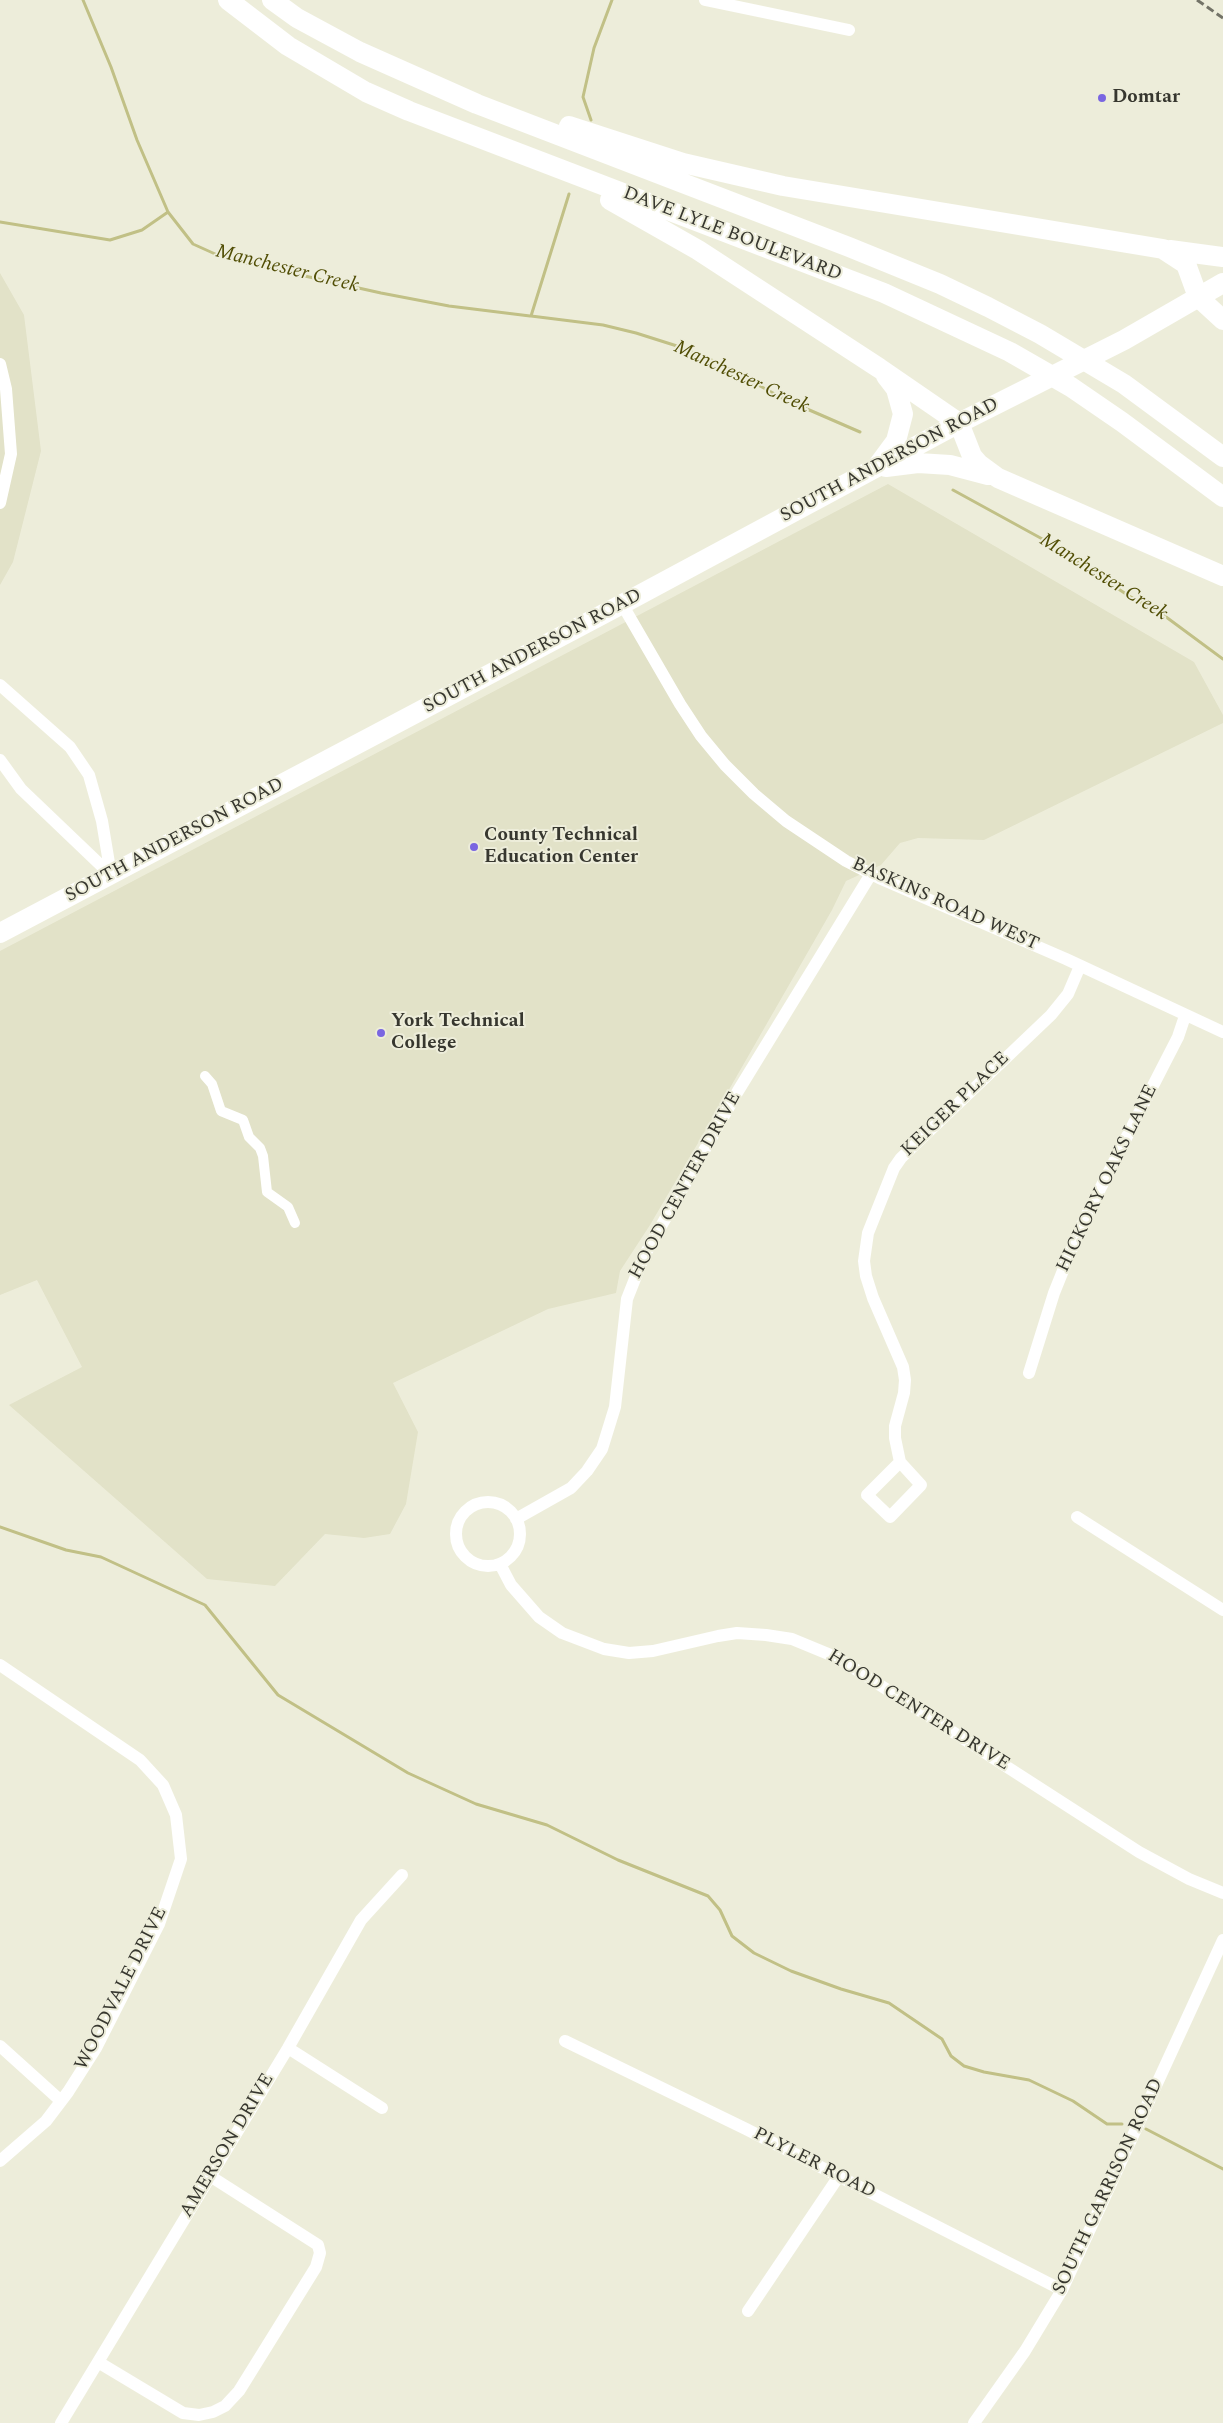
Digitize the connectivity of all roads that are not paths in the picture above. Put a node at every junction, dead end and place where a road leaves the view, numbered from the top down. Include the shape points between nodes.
1 (228, 0) edge
2 (272, 0) edge
3 (705, 0) edge
4 (849, 30) dead end
5 (393, 69) junction
6 (543, 163) junction
7 (1163, 249) junction
8 (1223, 257) edge
9 (1223, 283) edge
10 (1198, 297) junction
11 (1223, 320) edge
12 (0, 364) edge
13 (879, 368) junction
14 (959, 423) junction
15 (1223, 457) edge
16 (874, 469) junction
17 (998, 478) junction
18 (1223, 497) edge
19 (0, 502) edge
20 (1223, 576) edge
21 (622, 604) junction
22 (0, 686) edge
23 (0, 760) edge
24 (871, 874) junction
25 (110, 875) junction
26 (0, 933) edge
27 (1080, 966) junction
28 (1185, 1016) junction
29 (1223, 1032) edge
30 (205, 1076) dead end
31 (295, 1223) dead end
32 (1029, 1373) dead end
33 (900, 1462) dead end
34 (1077, 1517) dead end
35 (516, 1518) junction
36 (500, 1564) junction
37 (1223, 1610) edge
38 (0, 1665) edge
39 (402, 1875) dead end
40 (1223, 1893) edge
41 (1223, 1940) edge
42 (565, 2041) dead end
43 (0, 2046) edge
44 (288, 2048) junction
45 (61, 2101) junction
46 (382, 2108) dead end
47 (0, 2161) edge
48 (210, 2176) junction
49 (839, 2176) junction
50 (1062, 2290) junction
51 (748, 2311) dead end
52 (98, 2362) junction
53 (61, 2423) edge
54 (974, 2423) edge

1 - 6 main road, DAVE LYLE BOULEVARD via 288,46 366,92
2 - 5 main road, DAVE LYLE BOULEVARD via 298,18
3 - 4 street
5 - 7 main road via 675,160 744,178
5 - 15 main road, DAVE LYLE BOULEVARD via 903,268 988,307 1124,384
6 - 13 main road via 698,250
6 - 18 main road, DAVE LYLE BOULEVARD via 884,293 1010,352 1153,443
7 - 8 main road
7 - 10 main road via 1186,264
9 - 10 main road, SOUTH ANDERSON ROAD
10 - 11 main road
10 - 14 main road, SOUTH ANDERSON ROAD via 1066,370
12 - 19 street via 6,389 11,454
13 - 14 main road
13 - 16 main road via 896,389 903,414 896,441
14 - 16 main road, SOUTH ANDERSON ROAD
14 - 17 main road via 972,456
16 - 17 main road via 918,463 950,465
16 - 21 main road, SOUTH ANDERSON ROAD
17 - 20 main road
21 - 24 street, BASKINS ROAD WEST via 680,704 725,765 786,821
21 - 25 main road, SOUTH ANDERSON ROAD
22 - 25 street via 70,746 89,775 102,821
23 - 25 street via 21,789
24 - 27 street, BASKINS ROAD WEST
24 - 35 street, HOOD CENTER DRIVE via 738,1091 644,1256 628,1299 615,1407 602,1449 571,1488
25 - 26 main road, SOUTH ANDERSON ROAD
27 - 28 street, BASKINS ROAD WEST
27 - 33 street, KEIGER PLACE via 1068,994 1051,1014 901,1158 868,1233 864,1261 866,1276 903,1367 904,1393 895,1426
28 - 29 street, BASKINS ROAD WEST
28 - 32 street, HICKORY OAKS LANE via 1178,1037 1081,1226 1054,1293
30 - 31 street via 212,1084 221,1111 243,1120 249,1137 263,1156 267,1192 288,1207
34 - 37 street
35 - 36 street via 520,1529 516,1550
35 - 36 street via 500,1504 479,1502 469,1507 456,1525 455,1536 463,1555 480,1566
36 - 40 street, HOOD CENTER DRIVE via 511,1585 539,1617 562,1633 604,1649 630,1653 653,1651 718,1636 751,1634 792,1638 838,1658 1139,1852
38 - 45 street, WOODVALE DRIVE via 140,1760 163,1786 176,1815 181,1859 159,1924 96,2048
39 - 44 street, AMERSON DRIVE via 361,1920
41 - 50 street, SOUTH GARRISON ROAD
42 - 49 street, PLYLER ROAD
43 - 45 street
44 - 46 street
44 - 48 street, AMERSON DRIVE
45 - 47 street, WOODVALE DRIVE via 46,2121
48 - 52 street, AMERSON DRIVE
48 - 52 street via 318,2245 320,2253 316,2267 239,2391 225,2406 213,2412 199,2415 183,2413
49 - 50 street, PLYLER ROAD
49 - 51 street
50 - 54 street, SOUTH GARRISON ROAD via 1025,2351
52 - 53 street, AMERSON DRIVE

